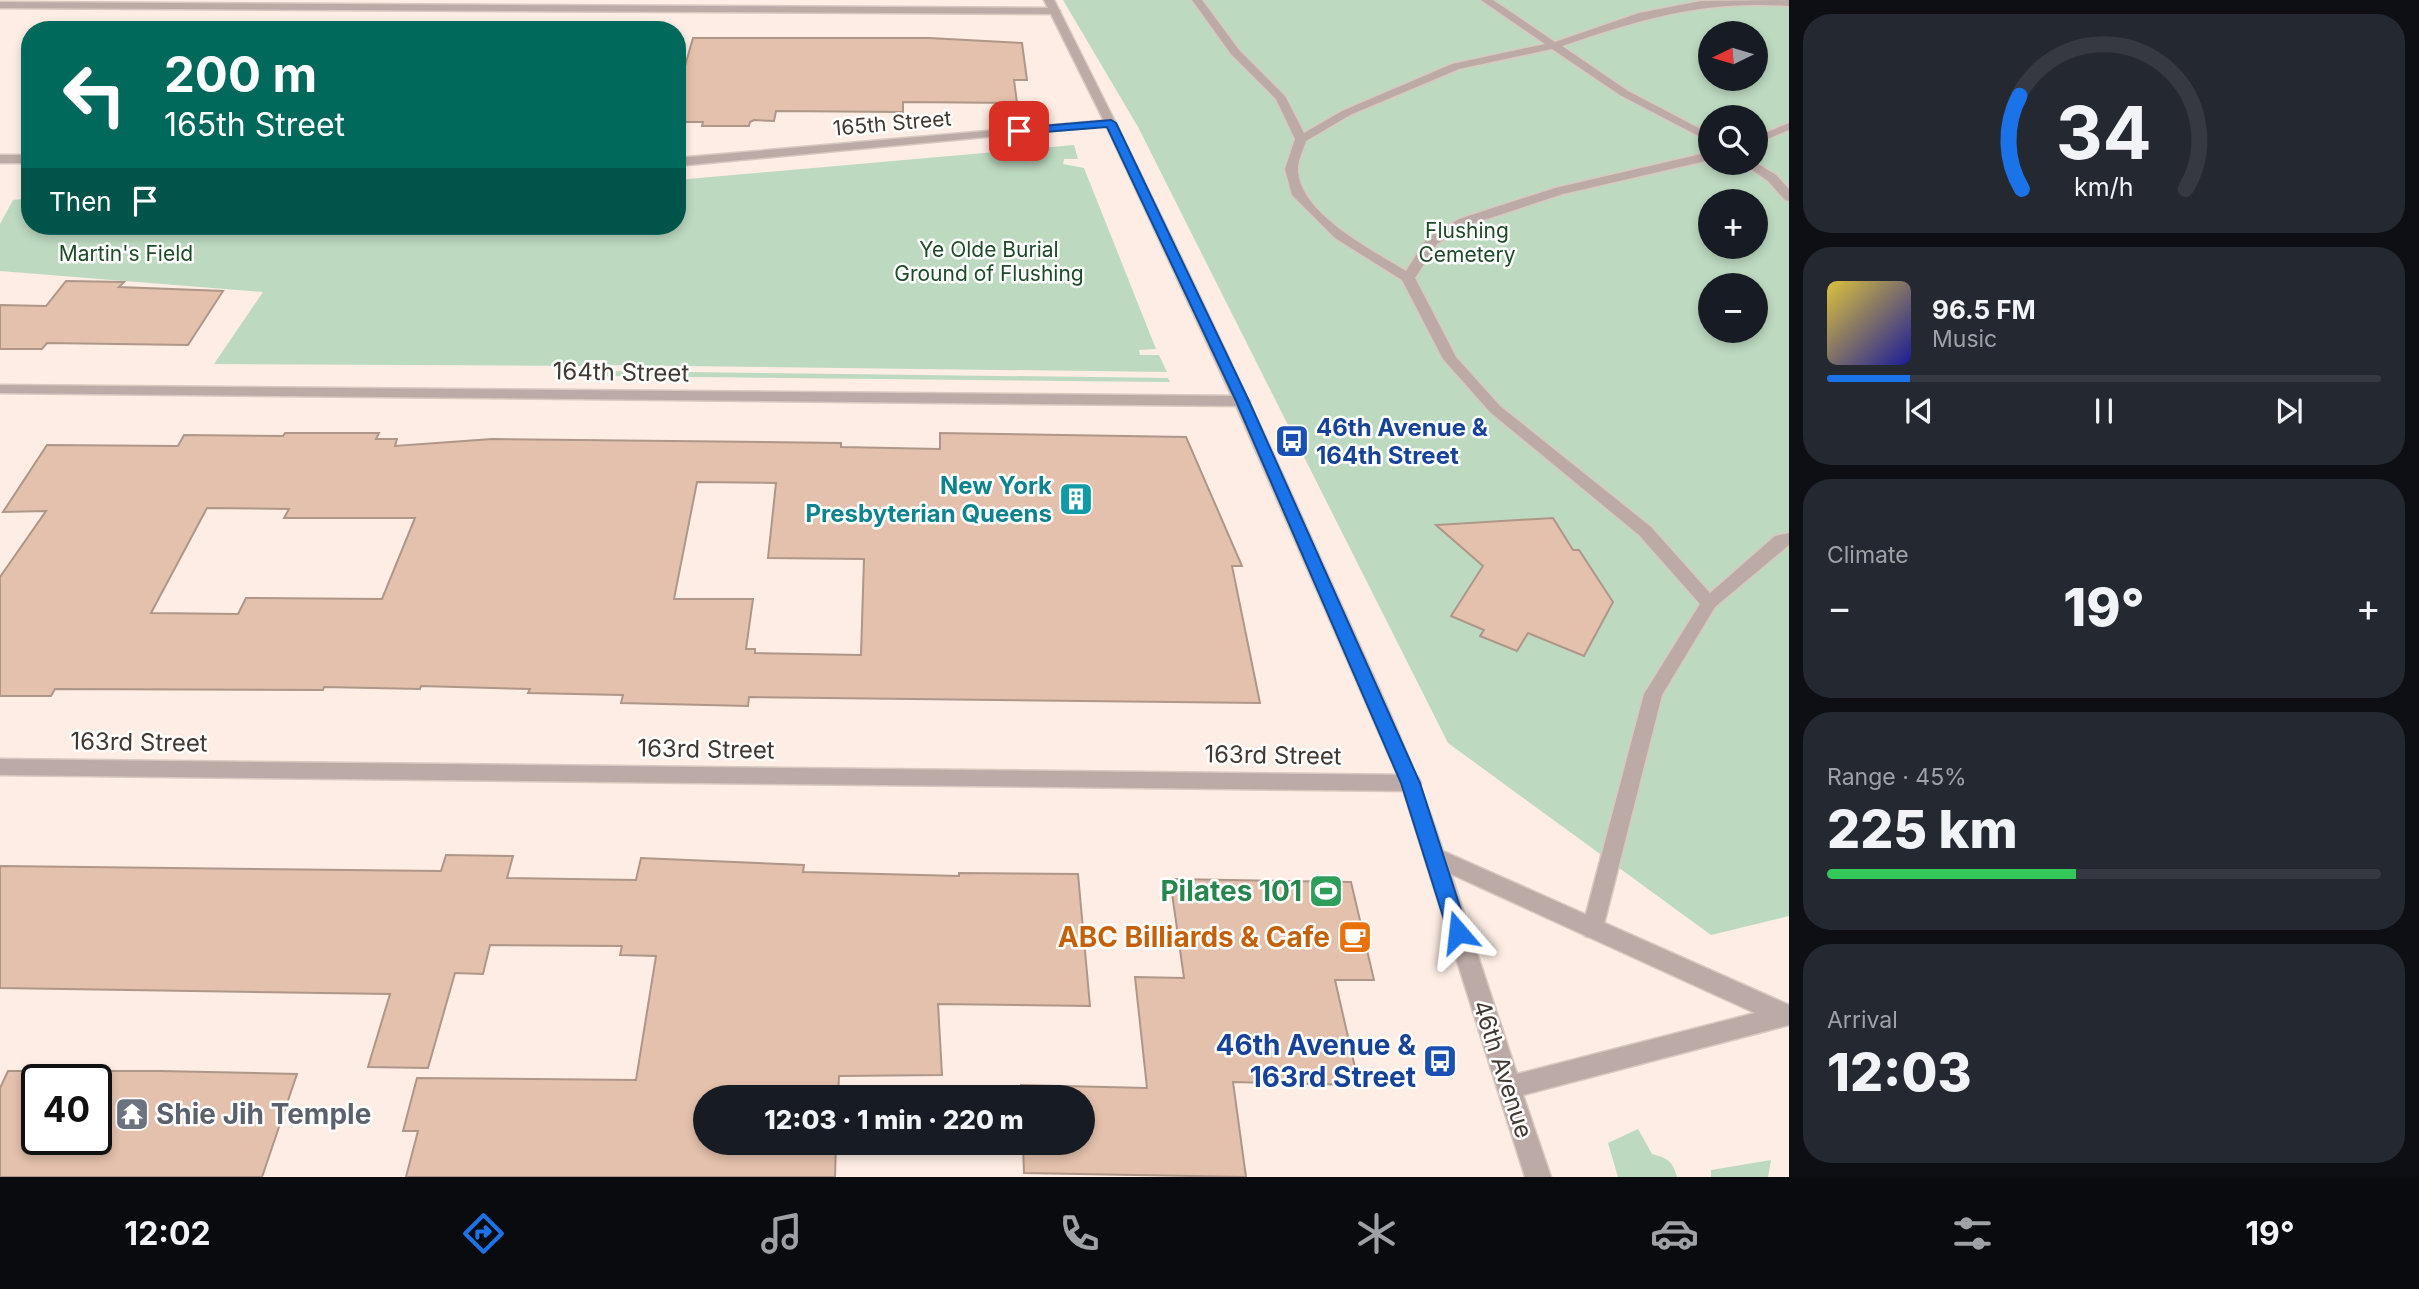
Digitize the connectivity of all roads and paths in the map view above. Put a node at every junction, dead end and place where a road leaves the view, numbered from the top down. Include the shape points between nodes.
1 (1197, 0) edge
2 (1486, 0) edge
3 (1789, 3) edge
4 (0, 5) edge
5 (1052, 6) edge
6 (1552, 46) junction
7 (1111, 123) junction
8 (1789, 126) edge
9 (1698, 133) edge
10 (1768, 135) edge
11 (1301, 139) junction
12 (0, 159) edge
13 (21, 159) edge
14 (1698, 159) edge
15 (686, 161) edge
16 (1767, 175) edge
17 (1788, 195) edge
18 (1408, 278) junction
19 (0, 389) edge
20 (1242, 401) junction
21 (1789, 522) edge
22 (1785, 539) edge
23 (1709, 603) junction
24 (0, 767) edge
25 (1410, 783) junction
26 (1435, 857) junction
27 (1593, 929) junction
28 (1788, 1016) edge
29 (1509, 1087) junction
30 (1538, 1177) edge

1 - 11 street via 1235,52 1281,98
2 - 6 street
3 - 6 street via 1701,4 1643,15
4 - 5 street
5 - 7 street, 46th Avenue
6 - 9 street via 1642,104
6 - 11 street via 1456,65 1346,113
7 - 15 street, 165th Street
7 - 20 street, 46th Avenue
8 - 10 street
11 - 18 street via 1291,169 1296,192 1340,235
12 - 13 street
14 - 18 street via 1559,191 1464,222 1432,241
16 - 17 street
18 - 23 street via 1450,359 1486,399 1645,531
19 - 20 street, 164th Street
20 - 25 street, 46th Avenue
21 - 22 street
22 - 23 street
23 - 27 street via 1653,694
24 - 25 street, 163rd Street
25 - 26 street, 46th Avenue
26 - 27 street
26 - 29 street, 46th Avenue
27 - 28 street
28 - 29 street
29 - 30 street, 46th Avenue

